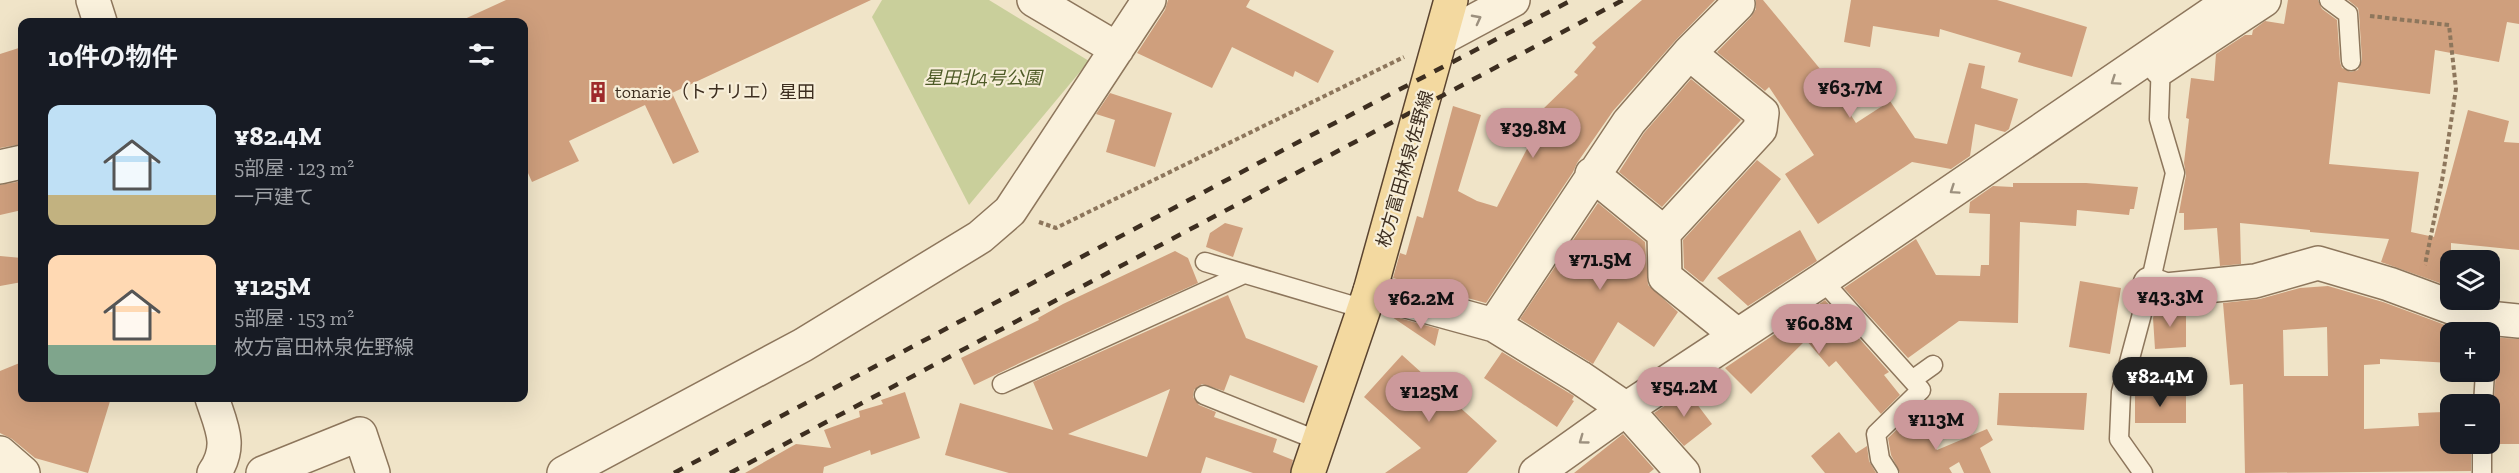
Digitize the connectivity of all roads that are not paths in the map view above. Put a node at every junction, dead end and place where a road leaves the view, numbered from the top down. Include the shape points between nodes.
1 (93, 0) edge
2 (1149, 0) edge
3 (1450, 0) edge
4 (1513, 0) edge
5 (2232, 0) edge
6 (2264, 0) edge
7 (2329, 0) edge
8 (1039, 1) edge
9 (1738, 4) dead end
10 (99, 18) edge
11 (1442, 38) junction
12 (1117, 49) junction
13 (1689, 53) junction
14 (2161, 58) junction
15 (2351, 61) dead end
16 (18, 163) edge
17 (0, 167) edge
18 (1592, 174) junction
19 (1664, 233) junction
20 (1205, 262) dead end
21 (1244, 274) junction
22 (1822, 280) junction
23 (2150, 284) junction
24 (1367, 300) junction
25 (2493, 322) edge
26 (1494, 325) junction
27 (1737, 335) junction
28 (1933, 365) dead end
29 (1912, 380) junction
30 (1002, 384) dead end
31 (1204, 395) dead end
32 (213, 402) edge
33 (1626, 409) junction
34 (1319, 441) junction
35 (0, 453) edge
36 (2482, 454) edge
37 (218, 466) edge
38 (23, 473) edge
39 (257, 473) edge
40 (263, 473) edge
41 (373, 473) edge
42 (564, 473) edge
43 (1308, 473) edge
44 (1536, 473) edge
45 (1683, 473) edge
46 (1889, 473) edge
47 (2143, 473) edge
48 (2482, 473) edge

1 - 10 street
2 - 12 street
3 - 11 main road, 枚方富田林泉佐野線
11 -> 4 street
5 - 14 street
6 - 14 street
7 - 15 lane via 2348,14
8 - 12 street
9 - 13 street
11 - 24 main road, 枚方富田林泉佐野線
12 - 42 street via 1010,211 980,237 803,345
13 - 18 street via 1629,122
13 - 19 street via 1762,113 1760,129
14 -> 22 street
14 - 23 lane via 2159,119 2175,173
16 - 17 street
18 - 19 street
18 - 26 street
19 - 27 street via 1665,278
20 - 21 lane
21 - 24 lane
21 - 30 lane
22 - 27 street
22 - 29 lane
23 - 25 street via 2166,290 2255,281 2318,263
23 - 47 lane via 2121,392 2119,439
24 - 26 street
24 - 34 main road, 枚方富田林泉佐野線
26 - 33 street
27 - 33 street
28 - 29 lane
29 - 46 lane via 1921,390 1876,434 1880,459
31 - 34 lane
32 - 37 street via 223,431
33 -> 44 street
33 - 45 street
34 - 43 main road, 枚方富田林泉佐野線
35 - 38 street
36 - 48 lane
37 - 39 street
40 - 41 street via 360,434

